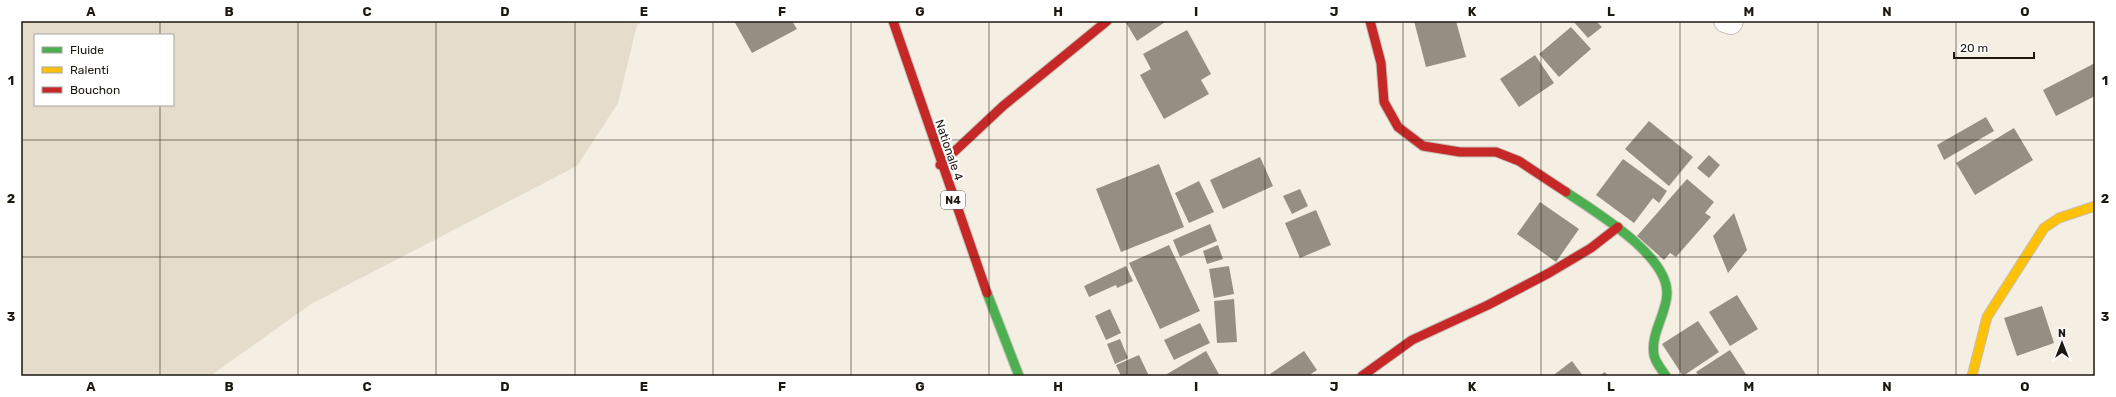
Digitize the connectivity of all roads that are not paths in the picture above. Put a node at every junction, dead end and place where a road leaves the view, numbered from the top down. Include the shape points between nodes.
1 (893, 21) edge
2 (1107, 21) edge
3 (1370, 21) edge
4 (1725, 21) edge
5 (1732, 21) edge
6 (940, 165) junction
7 (2095, 206) edge
8 (1618, 227) junction
9 (1018, 376) edge
10 (1362, 376) edge
11 (1666, 376) edge
12 (1972, 376) edge

1 - 6 main road, Nationale 4 / N4
2 - 6 main road via 1003,106
3 - 8 main road via 1381,63 1384,102 1398,127 1422,146 1460,152 1496,152 1519,161
4 - 5 street
6 - 9 main road, Nationale 4 / N4
7 - 12 main road via 2059,218 2044,228 1987,317
8 - 10 main road via 1591,248 1549,273 1412,340
8 - 11 main road via 1640,246 1666,283 1667,294 1654,344 1654,356

